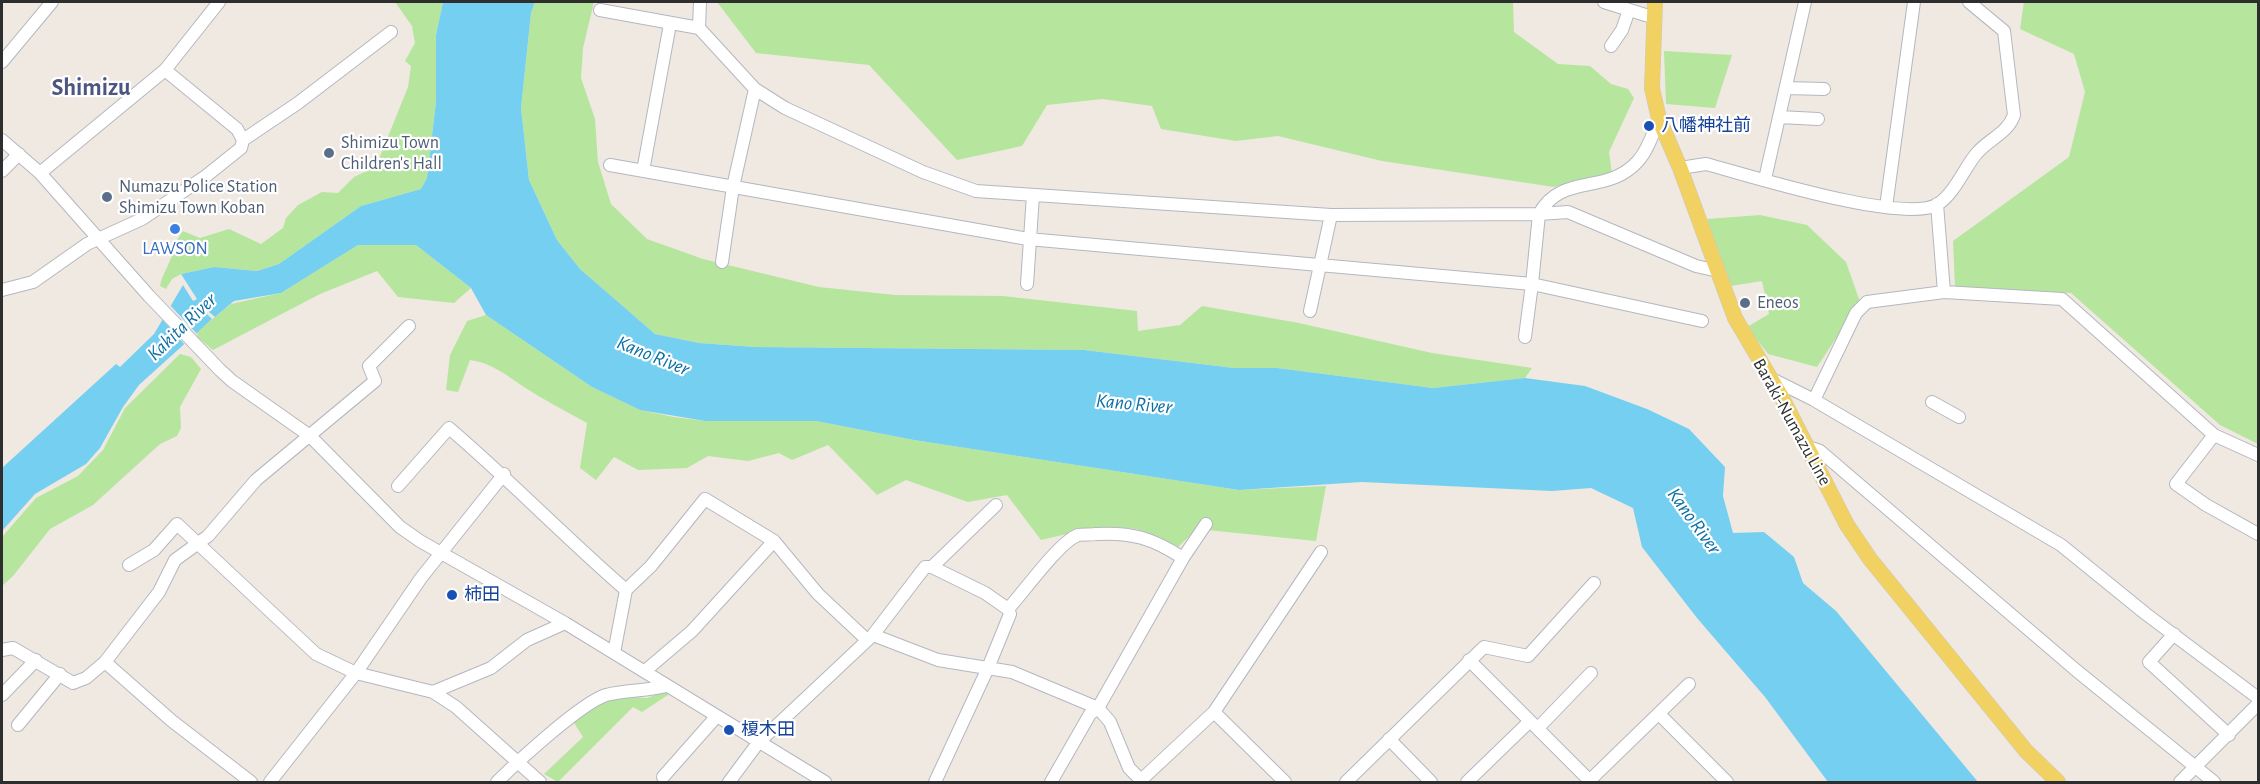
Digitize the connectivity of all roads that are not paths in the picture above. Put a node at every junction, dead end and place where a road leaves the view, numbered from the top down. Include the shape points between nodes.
1 (52, 2) edge
2 (219, 2) edge
3 (700, 2) edge
4 (1604, 2) edge
5 (1655, 2) edge
6 (1805, 2) edge
7 (1914, 2) edge
8 (1969, 2) edge
9 (600, 10) dead end
10 (1629, 10) junction
11 (1655, 18) junction
12 (670, 24) junction
13 (699, 28) junction
14 (391, 32) dead end
15 (1611, 46) dead end
16 (2, 62) edge
17 (165, 70) junction
18 (1786, 88) junction
19 (755, 89) junction
20 (1824, 89) dead end
21 (1779, 117) junction
22 (1659, 119) junction
23 (1818, 119) dead end
24 (2, 140) edge
25 (243, 140) junction
26 (19, 154) junction
27 (610, 165) dead end
28 (1680, 168) junction
29 (2, 171) edge
30 (643, 171) junction
31 (40, 173) junction
32 (1765, 179) junction
33 (733, 187) junction
34 (1033, 195) junction
35 (1937, 204) junction
36 (1886, 207) junction
37 (1539, 214) junction
38 (1331, 215) junction
39 (97, 238) junction
40 (1028, 239) junction
41 (722, 262) dead end
42 (1319, 266) junction
43 (1718, 271) junction
44 (1027, 284) dead end
45 (1532, 284) junction
46 (2, 290) edge
47 (1944, 292) junction
48 (1310, 311) dead end
49 (1702, 321) dead end
50 (409, 326) dead end
51 (1525, 337) dead end
52 (1769, 378) junction
53 (1814, 400) junction
54 (1932, 402) dead end
55 (1959, 417) dead end
56 (2214, 435) junction
57 (310, 436) junction
58 (1808, 447) junction
59 (2259, 455) edge
60 (504, 474) junction
61 (398, 486) dead end
62 (996, 505) dead end
63 (1206, 524) dead end
64 (2259, 534) edge
65 (774, 541) junction
66 (199, 543) junction
67 (1321, 552) dead end
68 (439, 554) junction
69 (1183, 558) junction
70 (129, 565) dead end
71 (932, 567) junction
72 (1594, 583) dead end
73 (626, 590) junction
74 (1008, 609) junction
75 (565, 623) junction
76 (2174, 634) junction
77 (870, 638) junction
78 (2, 650) edge
79 (614, 652) junction
80 (36, 660) junction
81 (1469, 660) junction
82 (105, 662) junction
83 (988, 668) junction
84 (645, 671) junction
85 (356, 673) junction
86 (1591, 673) dead end
87 (60, 674) junction
88 (1689, 684) dead end
89 (666, 686) junction
90 (433, 692) junction
91 (2, 695) edge
92 (2259, 698) edge
93 (2259, 704) edge
94 (1098, 708) junction
95 (1214, 712) junction
96 (1659, 714) junction
97 (716, 717) junction
98 (18, 725) dead end
99 (1534, 725) junction
100 (2229, 735) junction
101 (1389, 740) junction
102 (759, 743) junction
103 (517, 762) junction
104 (2197, 767) junction
105 (663, 777) dead end
106 (730, 782) edge
107 (935, 782) edge
108 (1141, 782) edge
109 (1589, 782) edge
110 (251, 783) edge
111 (270, 783) edge
112 (497, 783) edge
113 (540, 783) edge
114 (825, 783) edge
115 (1052, 783) edge
116 (1285, 783) edge
117 (1346, 783) edge
118 (1431, 783) edge
119 (1467, 783) edge
120 (1727, 783) edge
121 (2058, 783) edge
122 (2180, 783) edge
123 (2214, 783) edge

1 - 16 street
2 - 17 street
3 - 13 street
4 - 10 street
5 - 11 main road, Baraki-Numazu Line
6 - 18 street
7 - 36 street
8 - 35 street via 2004,31 2014,115 2010,126 1986,143
9 - 12 street
10 - 11 street
10 - 15 street
11 - 22 main road, Baraki-Numazu Line via 1652,88
12 - 13 street
12 - 30 street
13 - 19 street
14 - 25 street
17 - 25 street via 237,129
17 - 31 street
18 - 20 street
18 - 21 street
19 - 33 street
19 - 34 street via 785,108 962,188
21 - 23 street
21 - 32 street
22 - 28 main road, Baraki-Numazu Line
22 - 37 street via 1637,162 1612,180 1558,191 1546,200
24 - 26 street
25 - 39 street via 234,155 176,198 116,232
26 - 29 street
26 - 31 street
27 - 30 street
28 - 32 street via 1706,164
28 - 43 main road, Baraki-Numazu Line
30 - 33 street
31 - 39 street
32 - 36 street via 1864,206
33 - 40 street
33 - 41 street
34 - 38 street
34 - 40 street
35 - 36 street via 1923,208
35 - 47 street
37 - 38 street
37 - 43 street via 1568,212 1696,266
37 - 45 street
38 - 42 street
39 - 46 street via 33,282
39 - 57 street via 232,381
40 - 42 street
40 - 44 street
42 - 45 street
42 - 48 street
43 - 52 main road, Baraki-Numazu Line via 1735,318
45 - 49 street
45 - 51 street
47 - 53 street via 1867,302 1856,313
47 - 56 street via 2062,299
50 - 57 street via 369,366 375,381
52 - 53 street
52 - 58 main road, Baraki-Numazu Line
53 - 76 street via 2061,545
54 - 55 street
56 - 59 street
56 - 64 street via 2176,484
57 - 66 street via 256,480
57 - 68 street via 400,527
58 - 104 street via 1820,451 2077,671
58 - 121 main road, Baraki-Numazu Line via 1847,525 1870,559 2026,751
60 - 61 street via 448,428
60 - 68 street
60 - 73 street
62 - 71 street
63 - 69 street
65 - 73 street via 705,499 651,566
65 - 77 street via 818,594
65 - 84 street via 692,631
66 - 70 street via 177,524 154,550
66 - 82 street via 175,560 159,592
66 - 85 street via 316,654
67 - 95 street
68 - 75 street
68 - 85 street
69 - 74 street via 1138,535 1076,536 1042,567
69 - 94 street
71 - 74 street
71 - 77 street via 926,567
72 - 81 street via 1528,656 1485,647
73 - 79 street
74 - 83 street via 1010,614
75 - 79 street
75 - 90 street via 528,640 491,668
76 - 92 street
76 - 100 street via 2149,662
77 - 83 street via 938,660
77 - 102 street
78 - 80 street via 13,648
79 - 84 street
80 - 87 street
80 - 91 street
81 - 99 street
81 - 101 street
82 - 87 street via 79,683
82 - 110 street
83 - 94 street via 1012,672
83 - 107 street
84 - 89 street
85 - 90 street
85 - 111 street
86 - 99 street
87 - 98 street
88 - 96 street
89 - 97 street
89 - 103 street via 604,696
90 - 103 street via 456,707
93 - 100 street
94 - 108 street via 1110,722 1129,768
94 - 115 street via 1090,714
95 - 108 street
95 - 116 street
96 - 109 street
96 - 120 street
97 - 102 street
97 - 105 street
99 - 109 street
99 - 119 street
100 - 104 street
101 - 117 street
101 - 118 street
102 - 106 street
102 - 114 street
103 - 112 street
103 - 113 street
104 - 122 street
104 - 123 street

